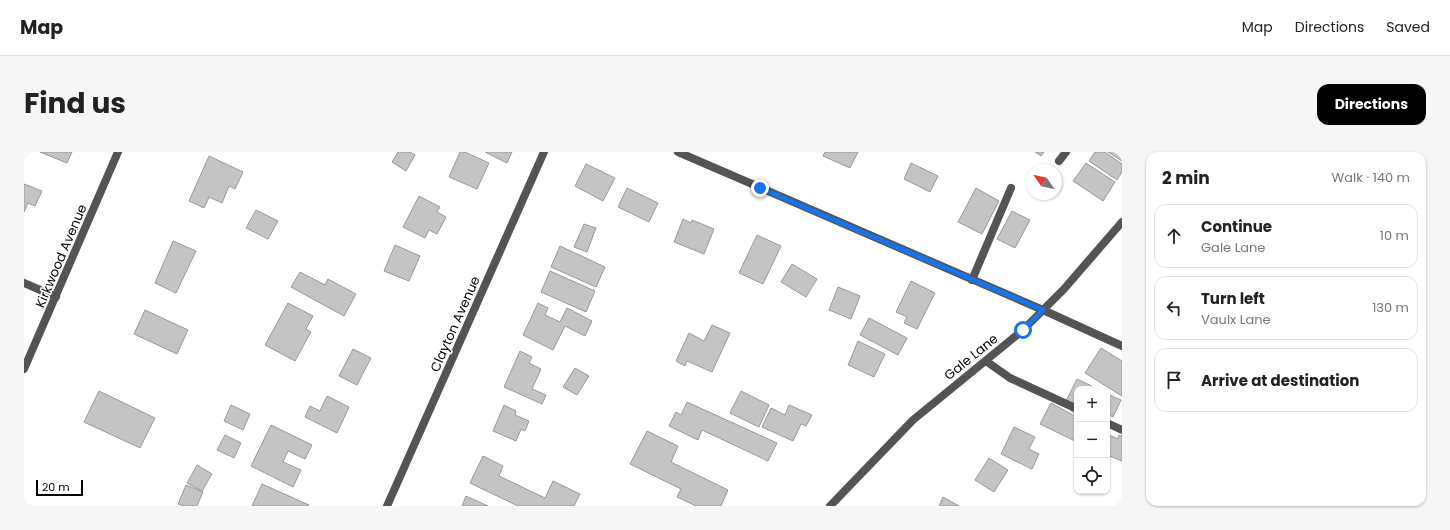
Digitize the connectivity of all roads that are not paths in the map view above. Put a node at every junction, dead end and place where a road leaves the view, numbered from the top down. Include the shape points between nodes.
1 (118, 152) edge
2 (544, 152) edge
3 (678, 152) edge
4 (1066, 152) edge
5 (1060, 161) dead end
6 (1011, 188) dead end
7 (1122, 222) edge
8 (972, 280) junction
9 (24, 283) edge
10 (56, 297) junction
11 (1043, 310) junction
12 (1122, 346) edge
13 (986, 361) junction
14 (24, 369) edge
15 (1073, 407) dead end
16 (1110, 424) edge
17 (1122, 430) edge
18 (387, 506) edge
19 (830, 506) edge

1 - 10 street, Kirkwood Avenue
2 - 18 street, Clayton Avenue
3 - 8 street
4 - 5 street
6 - 8 street
7 - 11 street, Gale Lane
8 - 11 street
9 - 10 street
10 - 14 street, Kirkwood Avenue
11 - 12 street
11 - 13 street, Gale Lane
13 - 15 street via 1010,378
13 - 19 street, Gale Lane via 913,420
16 - 17 street

